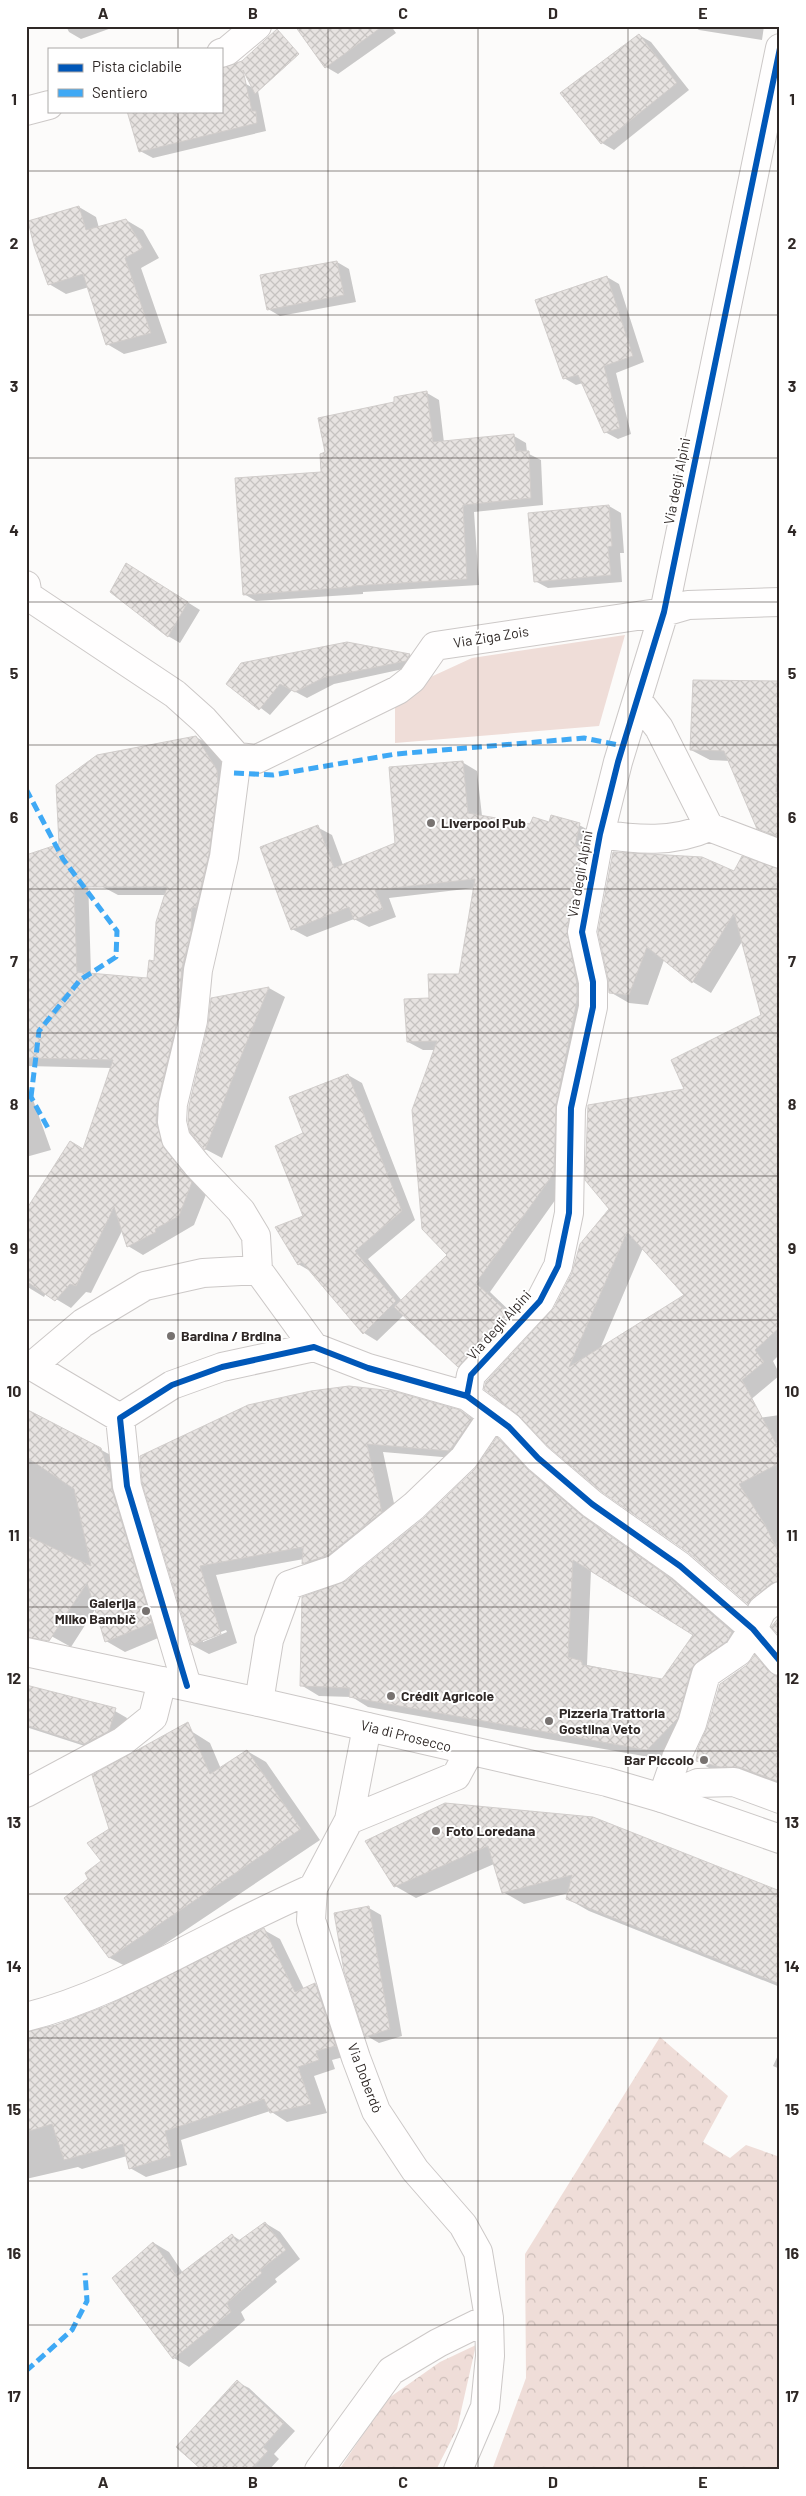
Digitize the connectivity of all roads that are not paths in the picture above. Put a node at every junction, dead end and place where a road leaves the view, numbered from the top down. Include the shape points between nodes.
1 (257, 26) edge
2 (780, 48) edge
3 (222, 53) edge
4 (48, 105) edge
5 (26, 111) edge
6 (26, 585) edge
7 (780, 602) edge
8 (664, 612) junction
9 (638, 701) junction
10 (237, 757) junction
11 (709, 827) junction
12 (600, 834) junction
13 (780, 854) edge
14 (258, 1270) junction
15 (314, 1347) junction
16 (29, 1365) edge
17 (467, 1396) junction
18 (493, 1415) junction
19 (120, 1418) junction
20 (780, 1596) edge
21 (753, 1629) junction
22 (26, 1652) edge
23 (780, 1661) edge
24 (174, 1684) junction
25 (259, 1702) junction
26 (367, 1727) junction
27 (469, 1752) junction
28 (26, 1793) edge
29 (662, 1798) junction
30 (780, 1799) edge
31 (349, 1820) junction
32 (780, 1840) edge
33 (313, 1888) junction
34 (26, 2017) edge
35 (489, 2318) junction
36 (319, 2470) edge
37 (458, 2470) edge

1 - 3 street
2 - 8 street, Via degli Alpini
4 - 5 street
6 - 10 street via 28,596 175,694
7 - 8 street, Via Žiga Zois via 688,605
8 - 9 street, Via degli Alpini
8 - 10 street, Via Žiga Zois via 435,646 412,679 398,690 257,758
9 - 11 street via 659,728
9 - 12 street, Via degli Alpini
10 - 14 street via 224,857 198,970 193,1021 173,1104 172,1122 176,1139 241,1211 256,1236
11 - 12 street via 691,835 669,838 636,840
11 - 13 street
12 - 17 street, Via degli Alpini via 582,932 593,982 593,1007 571,1108 569,1213 558,1266 540,1301 471,1375
14 - 15 street
14 - 16 street via 203,1273 145,1286 83,1323
15 - 17 street via 368,1368
15 - 19 street via 222,1367 180,1382
16 - 19 street
17 - 18 street
18 - 21 street via 592,1504 680,1566
18 - 25 street via 464,1458 414,1506 336,1569 289,1585 269,1640
19 - 24 street via 127,1486
20 - 21 street via 762,1610
21 - 23 street
21 - 29 street via 738,1652 706,1674 692,1724
22 - 24 street, Via di Prosecco
24 - 25 street, Via di Prosecco
24 - 28 street via 153,1717 123,1741
25 - 26 street, Via di Prosecco
26 - 27 street, Via di Prosecco
26 - 31 street, Via Doberdò
27 - 29 street, Via di Prosecco via 607,1782
27 - 31 street via 456,1776
29 - 30 street via 698,1783 734,1782
29 - 32 street, Via di Prosecco
31 - 33 street, Via Doberdò
33 - 34 street via 143,1972 53,2010
33 - 35 street, Via Doberdò via 312,1920 376,2111 415,2170 464,2225 478,2252
35 - 36 street via 391,2371
35 - 37 street, Via Doberdò via 490,2356 485,2407

